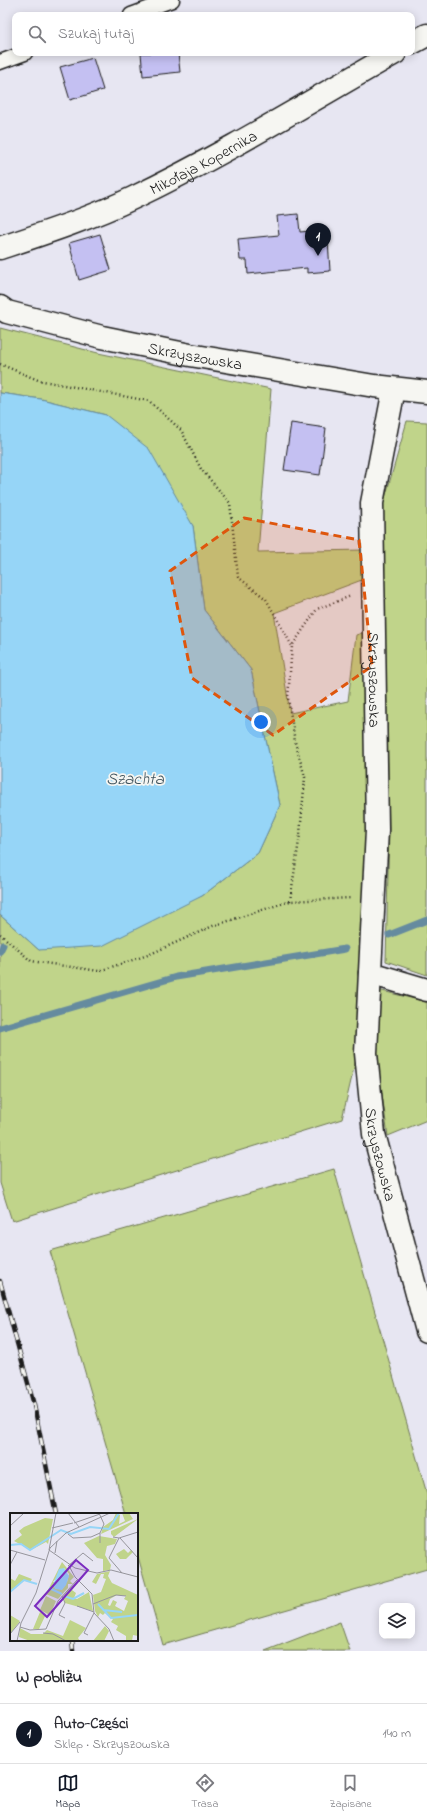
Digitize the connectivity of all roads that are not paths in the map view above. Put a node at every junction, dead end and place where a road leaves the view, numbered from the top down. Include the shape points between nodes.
1 (172, 0) edge
2 (138, 12) edge
3 (427, 35) edge
4 (415, 42) edge
5 (17, 56) edge
6 (390, 56) edge
7 (0, 62) edge
8 (0, 248) edge
9 (0, 307) edge
10 (394, 389) junction
11 (427, 392) edge
12 (370, 973) junction
13 (427, 990) edge
14 (427, 1331) edge

1 - 2 lane
3 - 4 street
5 - 7 lane
6 - 8 street, Mikołaja Kopernika via 209,159 132,198
9 - 10 street, Skrzyszowska via 7,312 102,337 282,372
10 - 11 street, Skrzyszowska
10 - 12 street, Skrzyszowska via 372,503 377,830
12 - 13 street
12 - 14 street, Skrzyszowska via 366,1053 374,1134

